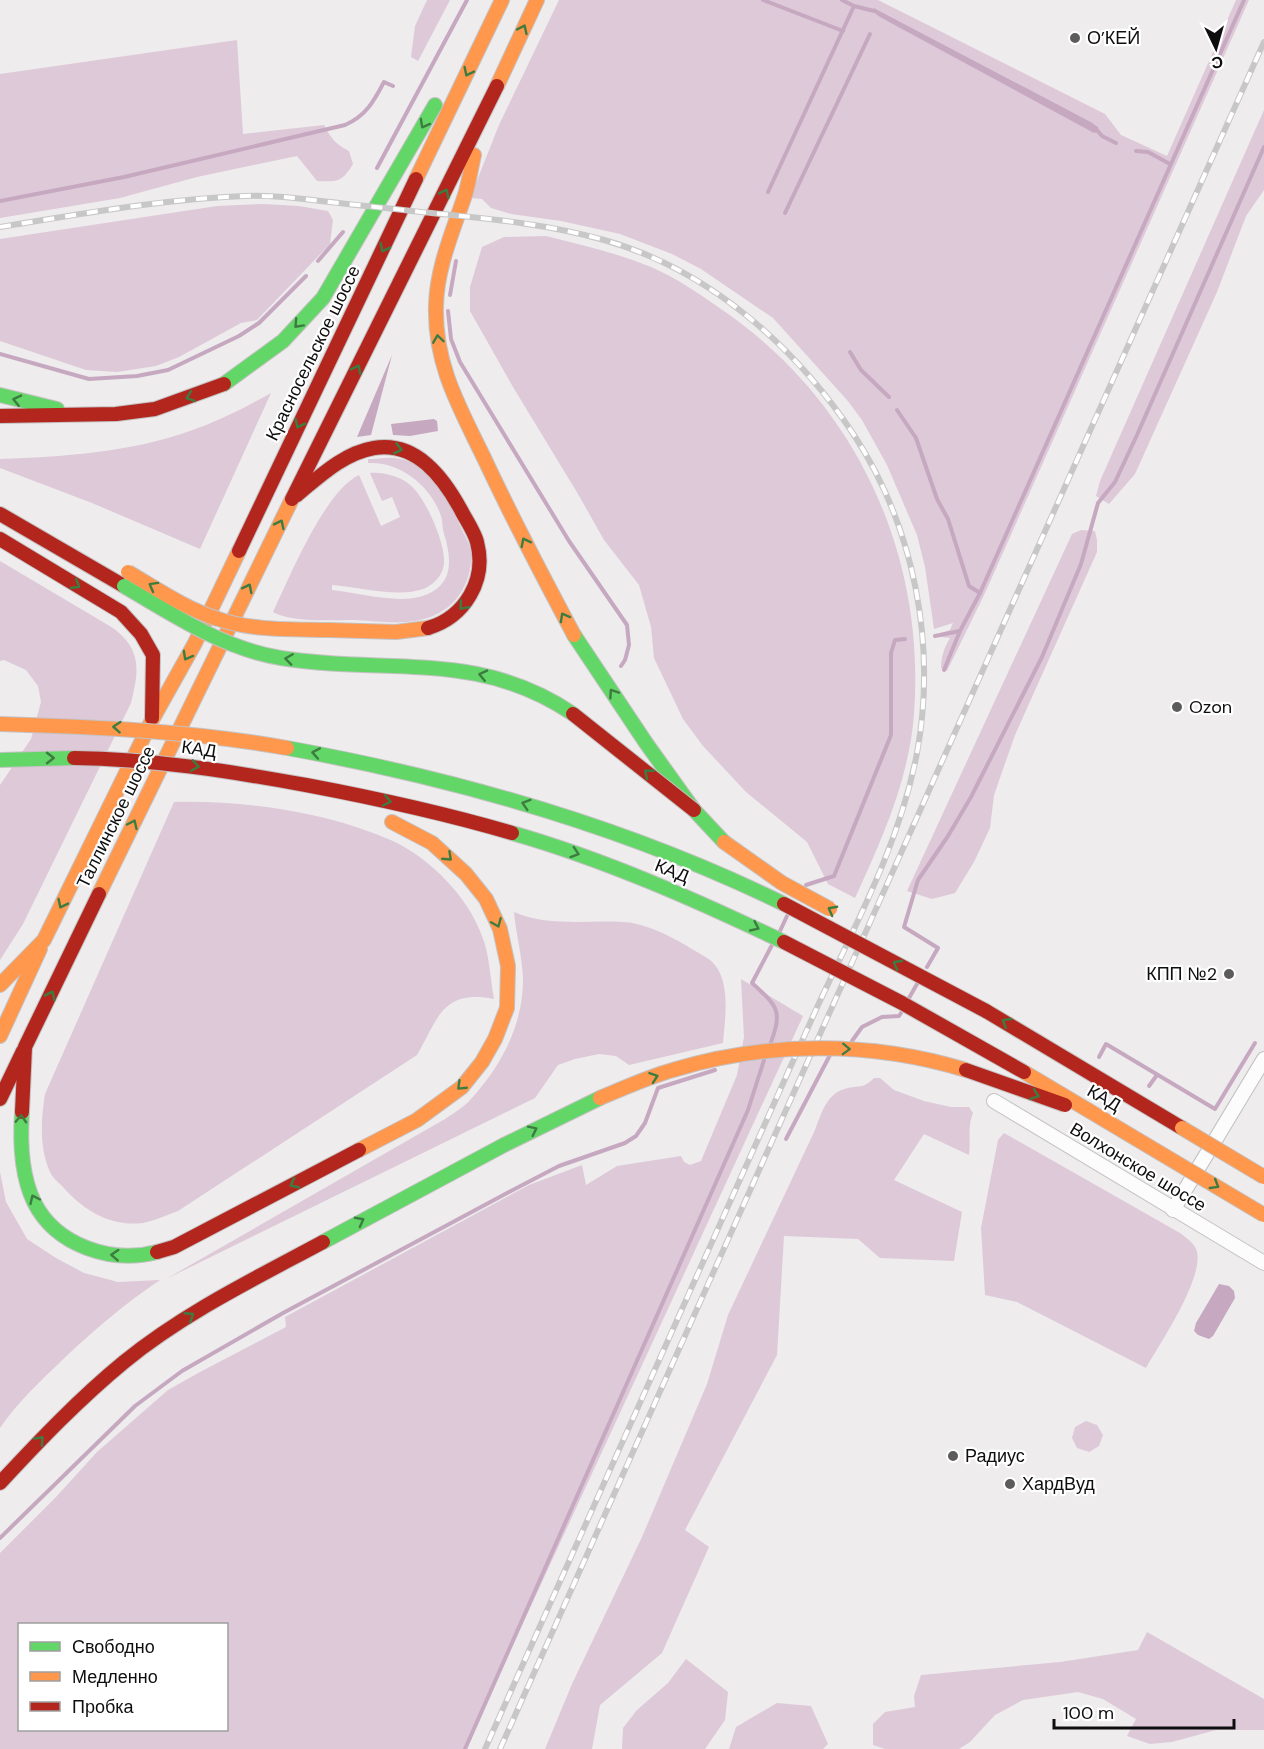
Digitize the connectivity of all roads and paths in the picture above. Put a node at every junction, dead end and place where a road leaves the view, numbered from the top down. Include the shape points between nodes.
1 (494, 0) edge
2 (502, 0) edge
3 (537, 0) edge
4 (481, 120) junction
5 (0, 395) edge
6 (116, 414) junction
7 (0, 416) edge
8 (294, 497) junction
9 (0, 514) edge
10 (0, 539) edge
11 (126, 579) junction
12 (152, 720) junction
13 (0, 724) edge
14 (74, 758) junction
15 (0, 760) edge
16 (359, 809) dead end
17 (694, 810) junction
18 (379, 815) dead end
19 (842, 915) dead end
20 (44, 940) junction
21 (901, 950) dead end
22 (0, 985) edge
23 (986, 1011) junction
24 (0, 1036) edge
25 (25, 1047) junction
26 (1264, 1059) edge
27 (0, 1099) edge
28 (994, 1101) dead end
29 (1147, 1143) junction
30 (1264, 1177) edge
31 (1173, 1210) junction
32 (1264, 1215) edge
33 (1264, 1263) edge
34 (0, 1483) edge

1 -> 6 main road via 323,298 283,341 225,384 155,409
2 -> 12 main road, Красносельское шоссе via 200,632
4 -> 3 main road
8 -> 4 main road
17 -> 4 main road, bridge via 577,640 552,595 468,428 440,352 436,334 440,274 466,193
6 -> 5 main road via 58,409
6 - 7 main road
8 -> 11 main road, bridge via 343,460 366,448 412,452 428,463 453,496 477,542 477,582 467,604 452,618 433,627 412,630 283,628 230,623
25 -> 8 main road, Таллинское шоссе
9 - 11 main road
10 -> 12 main road via 121,612 141,634 153,655
17 -> 11 main road, bridge via 593,727 553,701 506,681 462,670 315,663 242,648 186,622
12 -> 20 main road, Таллинское шоссе
23 -> 13 main road, КАД, bridge via 816,920 703,867 594,825 500,795 422,775 273,746 175,732
15 -> 14 main road, КАД
14 - 16 main road, bridge via 111,769 229,782
14 -> 29 main road, КАД, bridge via 166,762 338,791 511,832 593,859 700,902 803,950
19 -> 17 main road, bridge via 752,864
18 -> 25 main road via 432,843 466,874 486,899 500,928 508,966 507,1008 482,1062 462,1087 417,1120 174,1247 145,1255 108,1255 82,1247 54,1227 34,1202 22,1157
20 - 22 main road
20 - 24 main road, Таллинское шоссе
21 - 23 main road, bridge
30 -> 23 main road, КАД, bridge
25 - 27 main road, Таллинское шоссе
26 - 31 street
28 - 31 street, Волхонское шоссе
29 -> 32 main road, КАД, bridge
34 -> 29 main road, bridge via 93,1388 124,1361 196,1312 504,1144 600,1098 674,1070 764,1052 811,1048 904,1054 1065,1105
31 - 33 street, Волхонское шоссе

